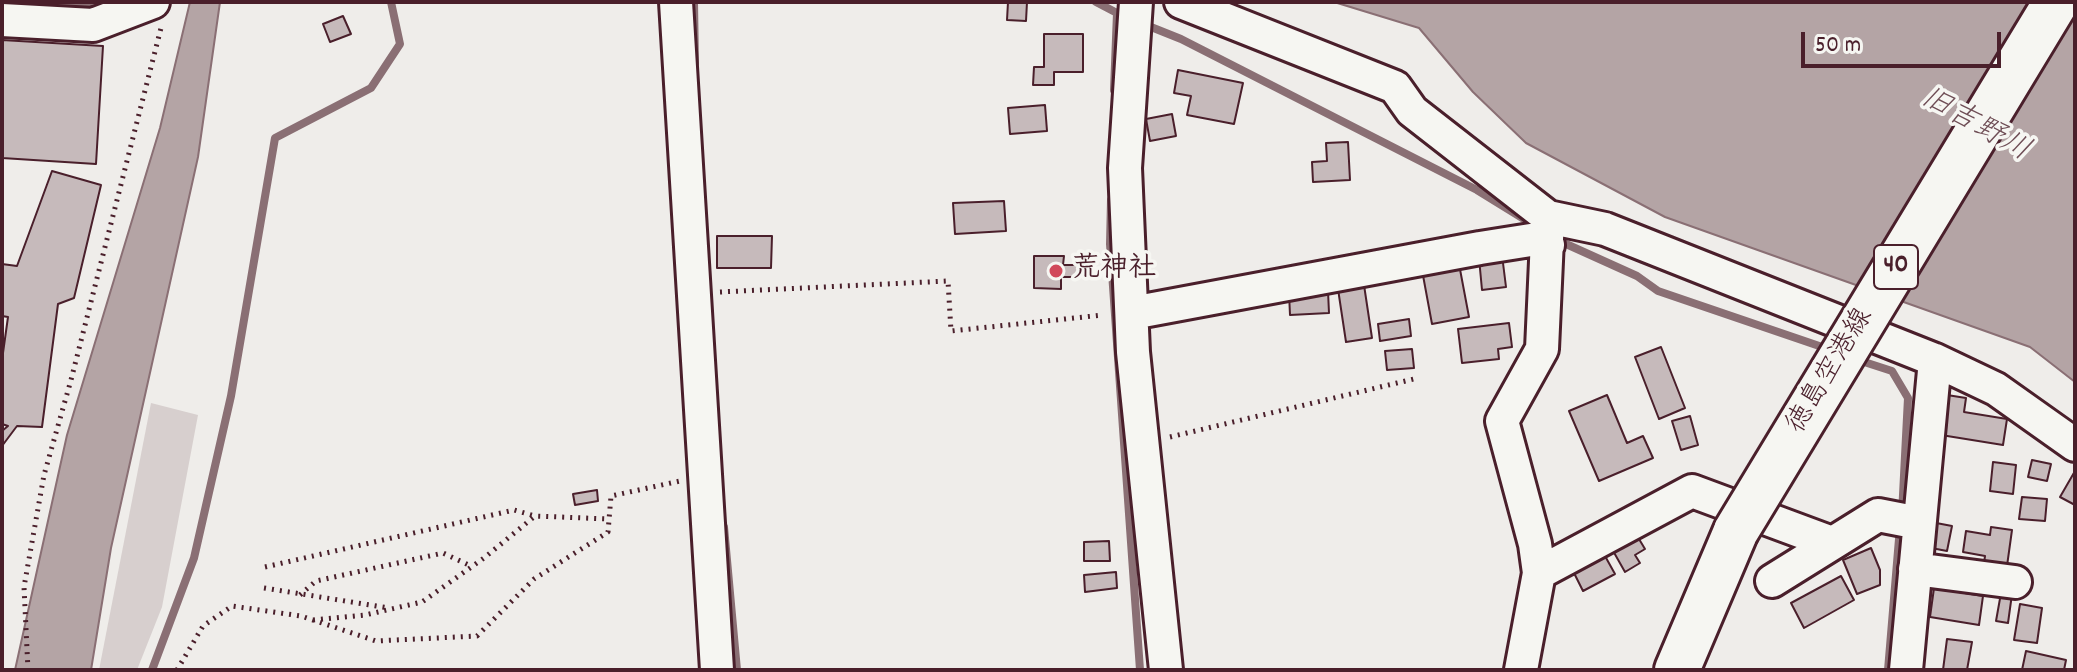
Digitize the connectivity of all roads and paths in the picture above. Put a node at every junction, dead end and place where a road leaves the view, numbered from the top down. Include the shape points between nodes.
1 (676, 2) edge
2 (1136, 2) edge
3 (1181, 2) edge
4 (2056, 2) edge
5 (158, 10) edge
6 (2, 20) edge
7 (1548, 231) junction
8 (694, 294) junction
9 (1118, 314) junction
10 (1935, 360) junction
11 (1418, 378) dead end
12 (1142, 444) junction
13 (2075, 445) edge
14 (704, 475) junction
15 (535, 516) junction
16 (609, 519) junction
17 (1906, 520) junction
18 (1832, 543) junction
19 (265, 567) dead end
20 (472, 567) junction
21 (1915, 569) junction
22 (1539, 573) junction
23 (1772, 581) dead end
24 (2015, 582) dead end
25 (264, 588) dead end
26 (300, 595) junction
27 (393, 609) junction
28 (312, 620) junction
29 (28, 670) edge
30 (177, 670) edge
31 (717, 670) edge
32 (1166, 670) edge
33 (1521, 670) edge
34 (1677, 670) edge
35 (1906, 670) edge

1 - 8 street
2 - 9 street
3 - 7 street via 1395,87 1412,111
4 - 34 main road, 徳島空港線 / 40, bridge via 1736,531
5 - 6 street via 93,25
5 - 29 path via 44,475 24,587
7 - 9 street via 1537,239
7 - 10 street via 1605,229
7 - 22 street via 1542,349 1502,421
8 - 9 path via 948,281 951,331
8 - 14 street
9 - 12 street via 1133,352
10 - 13 street via 1996,389
10 - 17 street
11 - 12 path
12 - 32 street
14 - 16 path via 611,496
14 - 31 street
15 - 16 path
15 - 19 path via 514,510
15 - 20 path
16 - 28 path via 608,532 534,579 477,636 376,641
17 - 18 street via 1878,515
17 - 21 street
18 - 22 street via 1692,491
18 - 23 street
20 - 26 path via 443,553 316,581
20 - 27 path via 422,602
21 - 24 street
21 - 35 street
22 - 33 street
25 - 26 path
26 - 27 path
27 - 28 path
28 - 30 path via 232,606 203,626

